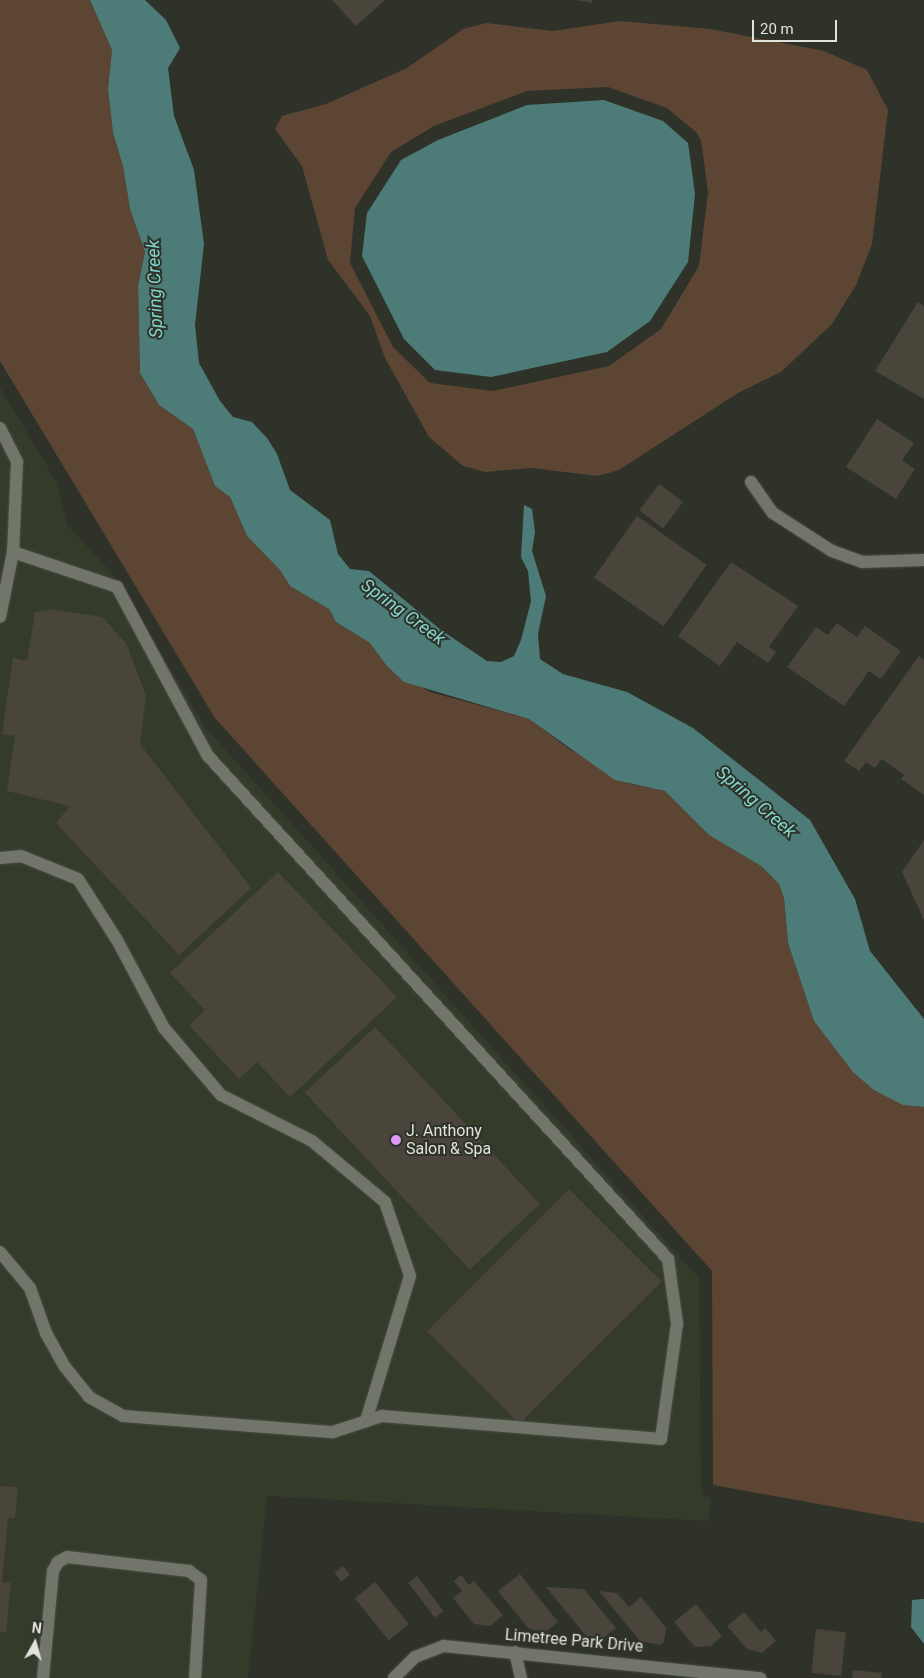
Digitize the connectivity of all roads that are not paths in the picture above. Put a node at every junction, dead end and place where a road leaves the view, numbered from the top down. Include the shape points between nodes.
1 (0, 428) edge
2 (750, 482) dead end
3 (13, 552) junction
4 (924, 560) edge
5 (0, 617) edge
6 (0, 858) edge
7 (0, 1252) edge
8 (366, 1421) junction
9 (515, 1652) junction
10 (733, 1676) edge
11 (43, 1678) edge
12 (195, 1678) edge
13 (394, 1678) edge
14 (521, 1678) edge
15 (760, 1678) edge

1 - 3 street via 17,462
2 - 4 street via 772,513 832,551 862,562
3 - 5 street
3 - 8 street via 117,587 208,756 668,1259 677,1323 661,1439 382,1416
6 - 8 street via 21,856 78,879 117,940 164,1028 221,1095 312,1141 385,1202 410,1276
7 - 8 street via 30,1288 46,1333 65,1367 89,1397 123,1416 332,1432
9 - 10 street, Limetree Park Drive
9 - 13 street, Limetree Park Drive via 444,1646 416,1657
9 - 14 street
10 - 15 street, Limetree Park Drive
11 - 12 street via 53,1571 58,1562 67,1557 189,1571 201,1580

